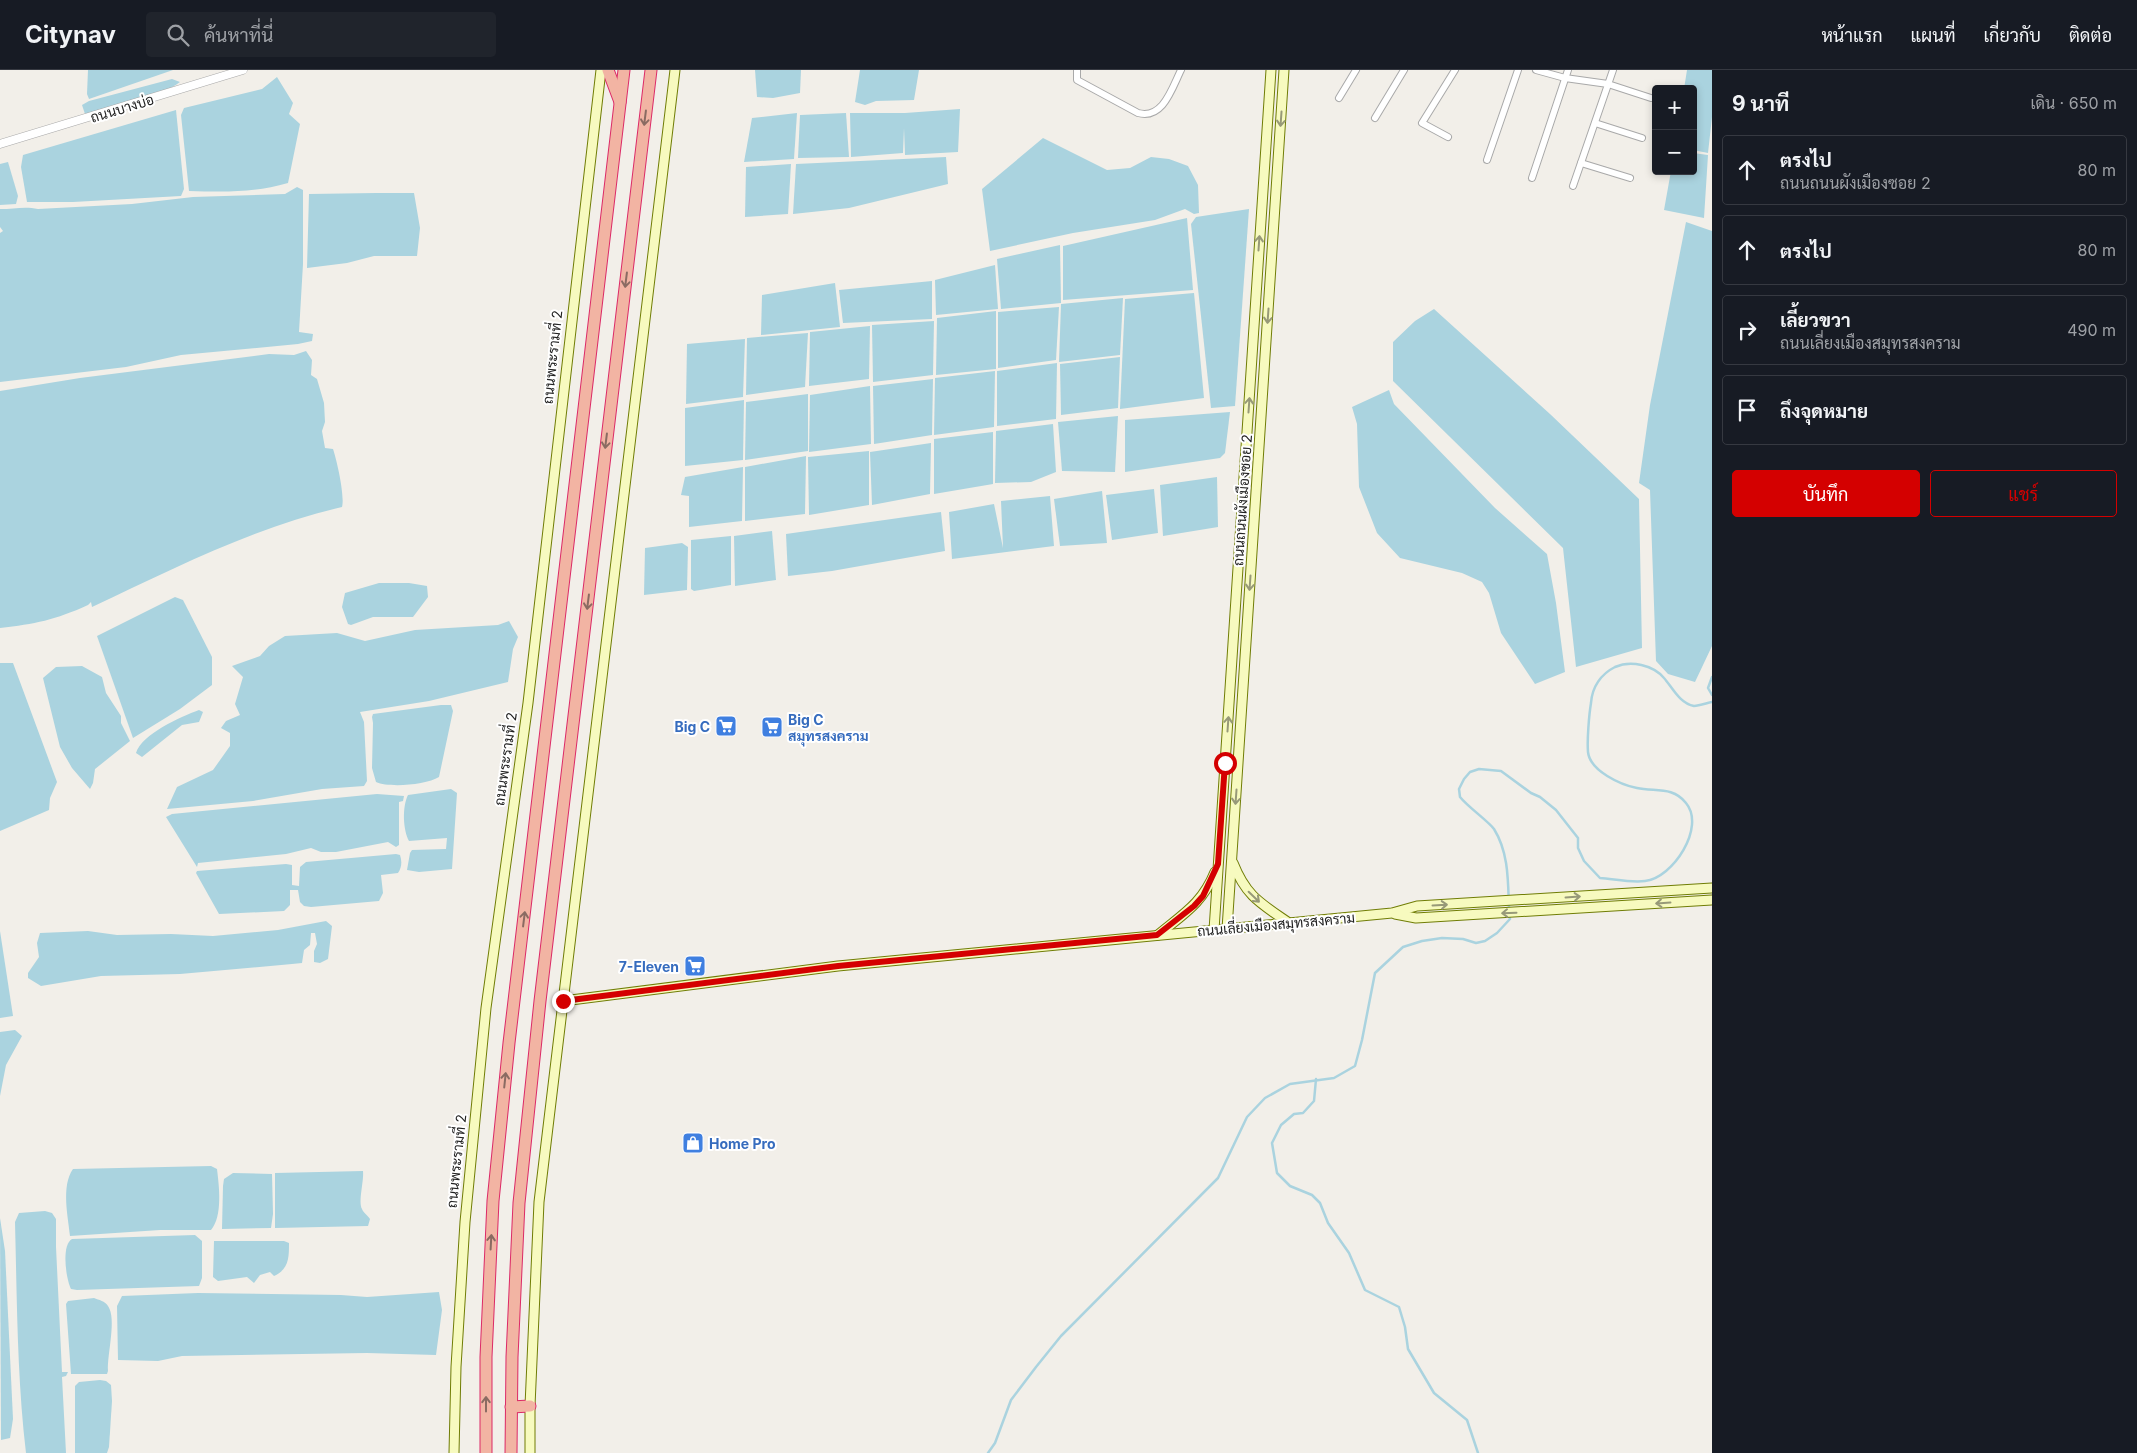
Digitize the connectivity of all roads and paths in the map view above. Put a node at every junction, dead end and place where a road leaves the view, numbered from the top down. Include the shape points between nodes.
1 (243, 70) edge
2 (601, 70) edge
3 (608, 70) edge
4 (624, 70) edge
5 (652, 70) edge
6 (675, 70) edge
7 (1078, 70) edge
8 (1181, 70) edge
9 (1270, 70) edge
10 (1284, 70) edge
11 (1356, 70) edge
12 (1404, 70) edge
13 (1455, 70) edge
14 (1518, 70) edge
15 (1536, 70) edge
16 (1568, 70) edge
17 (1613, 70) edge
18 (1565, 78) junction
19 (1608, 84) junction
20 (1339, 98) dead end
21 (1651, 98) dead end
22 (620, 104) junction
23 (1375, 118) dead end
24 (1595, 123) junction
25 (1448, 137) dead end
26 (1642, 138) dead end
27 (0, 144) edge
28 (1487, 160) dead end
29 (1581, 163) junction
30 (1532, 178) dead end
31 (1630, 178) dead end
32 (1573, 186) dead end
33 (1220, 831) junction
34 (1234, 832) junction
35 (1232, 860) junction
36 (1218, 864) junction
37 (1712, 888) edge
38 (1712, 900) edge
39 (1392, 913) junction
40 (1289, 923) junction
41 (1227, 929) junction
42 (1214, 930) junction
43 (1157, 935) junction
44 (563, 1001) junction
45 (530, 1406) junction
46 (511, 1407) junction
47 (454, 1453) edge
48 (486, 1453) edge
49 (511, 1453) edge
50 (530, 1453) edge

1 - 27 street, ถนนบางบ่อ
2 - 47 main road, ถนนพระรามที่ 2 via 528,703 486,1008 465,1222
3 - 22 highway
4 - 22 highway
5 -> 46 highway via 528,1116 519,1203
6 - 44 main road
7 - 8 street via 1077,80 1146,116 1159,110
33 -> 9 main road, ถนนถนนผังเมืองซอย 2
10 -> 34 main road, ถนนถนนผังเมืองซอย 2
11 - 20 street
12 - 23 street
13 - 25 street via 1422,123
14 - 28 street
15 - 18 street
16 - 18 street
17 - 19 street
18 - 19 street
18 - 30 street
19 - 21 street
19 - 24 street
48 -> 22 highway via 486,1356 493,1201
24 - 26 street
24 - 29 street
29 - 31 street
29 - 32 street
33 - 34 main road
33 - 36 main road, ถนนถนนผังเมืองซอย 2
34 - 35 main road, ถนนถนนผังเมืองซอย 2
35 -> 40 main road via 1241,883 1248,891
35 - 41 main road, ถนนถนนผังเมืองซอย 2
36 - 42 main road, ถนนถนนผังเมืองซอย 2
36 - 43 main road via 1203,896
39 -> 37 main road, ถนนเลี่ยงเมืองสมุทรสงคราม via 1416,906
38 -> 39 main road, ถนนเลี่ยงเมืองสมุทรสงคราม via 1416,918
39 - 40 main road, ถนนเลี่ยงเมืองสมุทรสงคราม
40 - 41 main road, ถนนเลี่ยงเมืองสมุทรสงคราม
41 - 42 main road, ถนนเลี่ยงเมืองสมุทรสงคราม
42 - 43 main road, ถนนเลี่ยงเมืองสมุทรสงคราม
43 - 44 main road, ถนนเลี่ยงเมืองสมุทรสงคราม via 838,966
44 - 45 main road via 539,1202
45 - 46 highway
45 - 50 main road
46 - 49 highway

